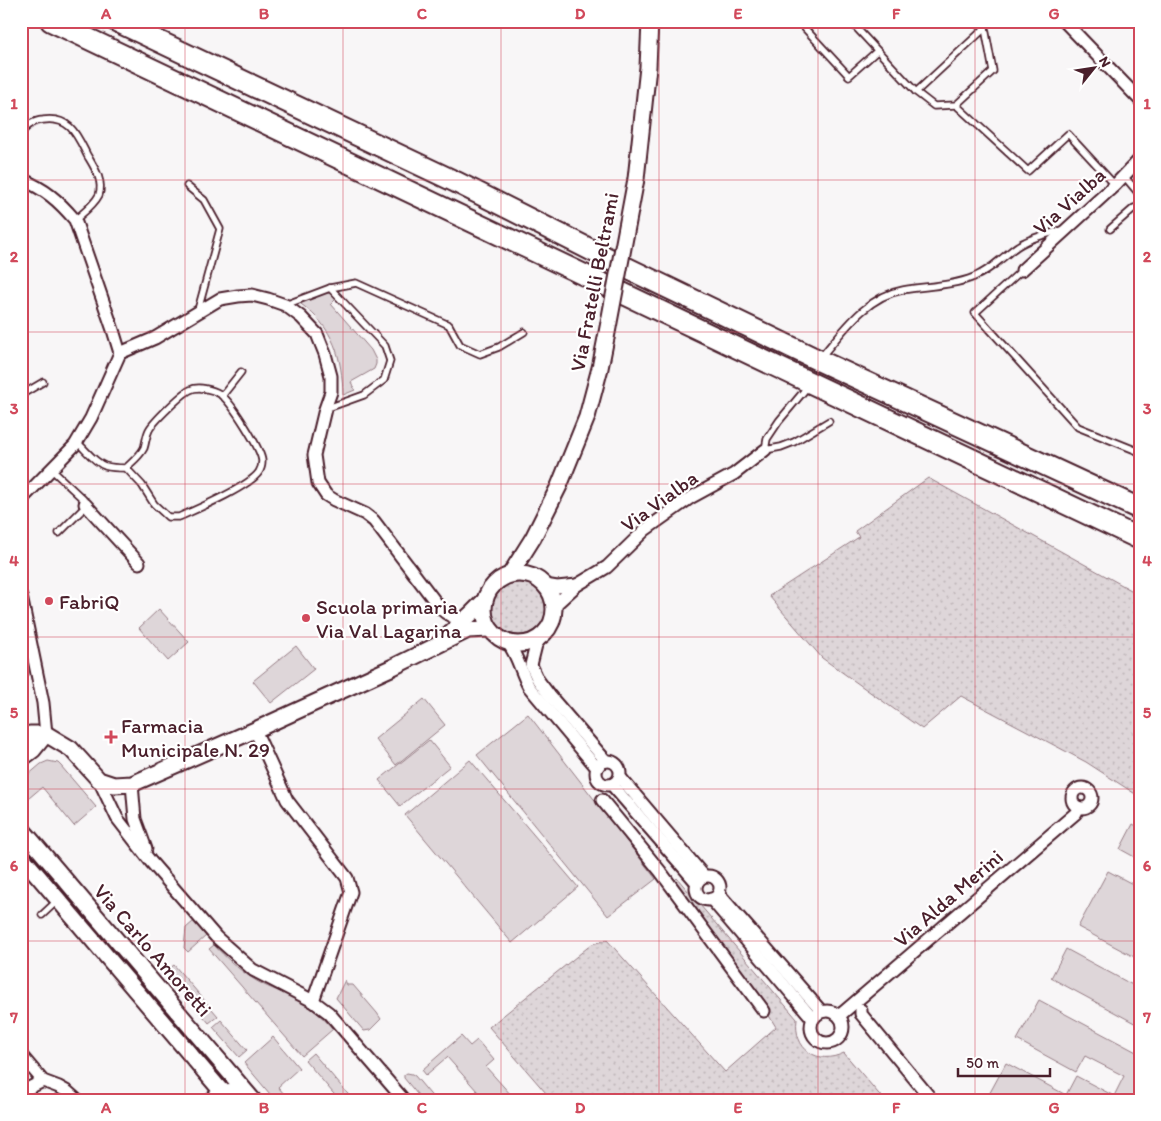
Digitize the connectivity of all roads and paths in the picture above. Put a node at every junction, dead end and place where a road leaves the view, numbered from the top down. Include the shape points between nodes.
1 (51, 21) edge
2 (116, 21) edge
3 (650, 21) edge
4 (798, 21) edge
5 (850, 21) edge
6 (978, 21) edge
7 (1064, 21) edge
8 (984, 28) junction
9 (877, 51) junction
10 (916, 92) junction
11 (1140, 100) edge
12 (956, 105) junction
13 (21, 133) edge
14 (1140, 159) edge
15 (1124, 176) junction
16 (21, 179) edge
17 (1115, 185) junction
18 (187, 186) dead end
19 (1140, 195) edge
20 (1140, 206) edge
21 (75, 220) junction
22 (1066, 229) junction
23 (1110, 229) dead end
24 (1022, 270) joint
25 (330, 288) junction
26 (285, 306) junction
27 (198, 312) junction
28 (524, 332) dead end
29 (120, 353) junction
30 (818, 360) junction
31 (241, 372) dead end
32 (43, 382) dead end
33 (811, 383) junction
34 (21, 395) edge
35 (222, 396) junction
36 (325, 409) junction
37 (829, 421) dead end
38 (78, 442) junction
39 (765, 450) junction
40 (1140, 452) edge
41 (126, 468) junction
42 (52, 470) junction
43 (21, 500) edge
44 (85, 504) junction
45 (1140, 509) edge
46 (59, 533) dead end
47 (533, 538) junction
48 (1140, 539) edge
49 (139, 563) dead end
50 (511, 573) junction
51 (540, 581) junction
52 (577, 585) junction
53 (21, 596) edge
54 (485, 600) junction
55 (554, 606) junction
56 (465, 620) junction
57 (489, 629) junction
58 (541, 637) junction
59 (508, 643) junction
60 (437, 645) junction
61 (255, 730) junction
62 (46, 734) junction
63 (21, 740) edge
64 (21, 759) edge
65 (602, 764) junction
66 (100, 780) junction
67 (616, 781) junction
68 (132, 784) junction
69 (602, 800) dead end
70 (1078, 807) dead end
71 (21, 828) edge
72 (21, 856) edge
73 (675, 858) junction
74 (151, 862) junction
75 (660, 871) junction
76 (700, 880) junction
77 (715, 896) junction
78 (58, 900) junction
79 (42, 915) dead end
80 (313, 1000) junction
81 (861, 1010) dead end
82 (764, 1011) dead end
83 (817, 1015) junction
84 (840, 1016) junction
85 (21, 1055) edge
86 (43, 1081) junction
87 (21, 1092) edge
88 (219, 1096) edge
89 (246, 1096) edge
90 (77, 1100) edge
91 (404, 1100) edge
92 (932, 1100) edge

1 - 33 highway
2 - 30 highway via 456,182
3 - 47 street, Via Fratelli Beltrami, bridge via 636,179 600,368 587,417 559,486
4 - 9 lane via 849,76
5 - 9 lane
6 - 8 lane
7 - 11 street
8 - 10 lane
8 - 12 lane via 993,71
9 - 10 lane
10 - 12 lane via 934,106
12 - 17 lane via 1028,172 1068,134
13 - 21 lane via 35,121 49,119 69,125 76,134 98,176 100,187 91,206
14 - 15 street, Via Vialba
15 - 17 street, Via Vialba
15 - 19 lane
16 - 21 street via 45,190
17 - 22 street, Via Vialba
18 - 27 lane via 204,200 220,229
20 - 23 lane
21 - 29 street
22 - 24 street, Via Vialba
22 - 30 lane via 1025,242 976,276 956,283 900,290 882,297 848,325
24 - 40 lane via 975,313 1078,427
25 - 26 lane
25 - 28 lane via 356,283 449,325 460,345 480,354
25 - 36 lane via 385,346 390,361 384,380 364,395
26 - 27 street via 260,297 238,296 220,299
26 - 36 street via 317,334 325,354 331,392
27 - 29 street via 154,338
29 - 38 street
30 - 45 highway
31 - 35 lane
32 - 34 lane
33 - 39 lane via 779,421 767,439
33 - 48 highway
35 - 41 lane via 200,388 186,392 151,427 143,450
35 - 41 lane via 260,452 262,467 252,480 172,518 151,500
36 - 56 street via 314,455 318,483 326,495 374,521 440,608 456,619
37 - 39 lane via 794,442
38 - 41 lane via 102,465
38 - 42 street
39 - 52 street, Via Vialba via 734,474 690,498 645,530 607,567
42 - 43 street
42 - 44 lane
44 - 46 lane
44 - 49 street
47 - 50 street, Via Fratelli Beltrami
47 - 51 street, Via Fratelli Beltrami via 531,567
50 - 51 street
50 - 54 street via 492,585
51 - 52 street, Via Vialba via 556,587
51 - 55 street via 552,595
52 - 55 street, Via Vialba
53 - 62 street via 43,703
54 - 56 street
54 - 57 street via 484,618
55 - 58 street via 553,618
56 - 60 street
57 - 59 street
57 - 60 street via 471,630
58 - 59 street via 520,644
58 - 65 street via 531,665 538,680
59 - 65 street via 530,687
60 - 61 street
61 - 68 street
61 - 80 street via 287,800 347,878 351,892
62 - 63 street via 30,734
62 - 64 street
62 - 66 street via 72,749
65 - 67 street via 612,762 619,767
65 - 67 street via 596,774 599,781 606,785
66 - 68 street via 114,785
66 - 74 street via 117,818
67 - 73 street
67 - 76 street
68 - 74 street via 135,819
69 - 75 street
70 - 84 street, Via Alda Merini via 1076,813
71 - 89 street, Via Carlo Amoretti
72 - 78 street, Via Carlo Amoretti
73 - 75 street
73 - 76 street
74 - 80 street via 216,937 253,970
75 - 82 street
76 - 77 street via 696,889 699,896 706,900
76 - 77 street via 712,876 718,881 720,889
77 - 83 street
78 - 79 lane
78 - 88 street, Via Carlo Amoretti
80 - 91 street via 329,1013
81 - 92 street
83 - 84 street via 831,1010
83 - 84 street via 811,1026 813,1035 830,1043 842,1034 844,1025
85 - 86 street
86 - 87 street
86 - 90 street via 68,1092
88 - 89 street

